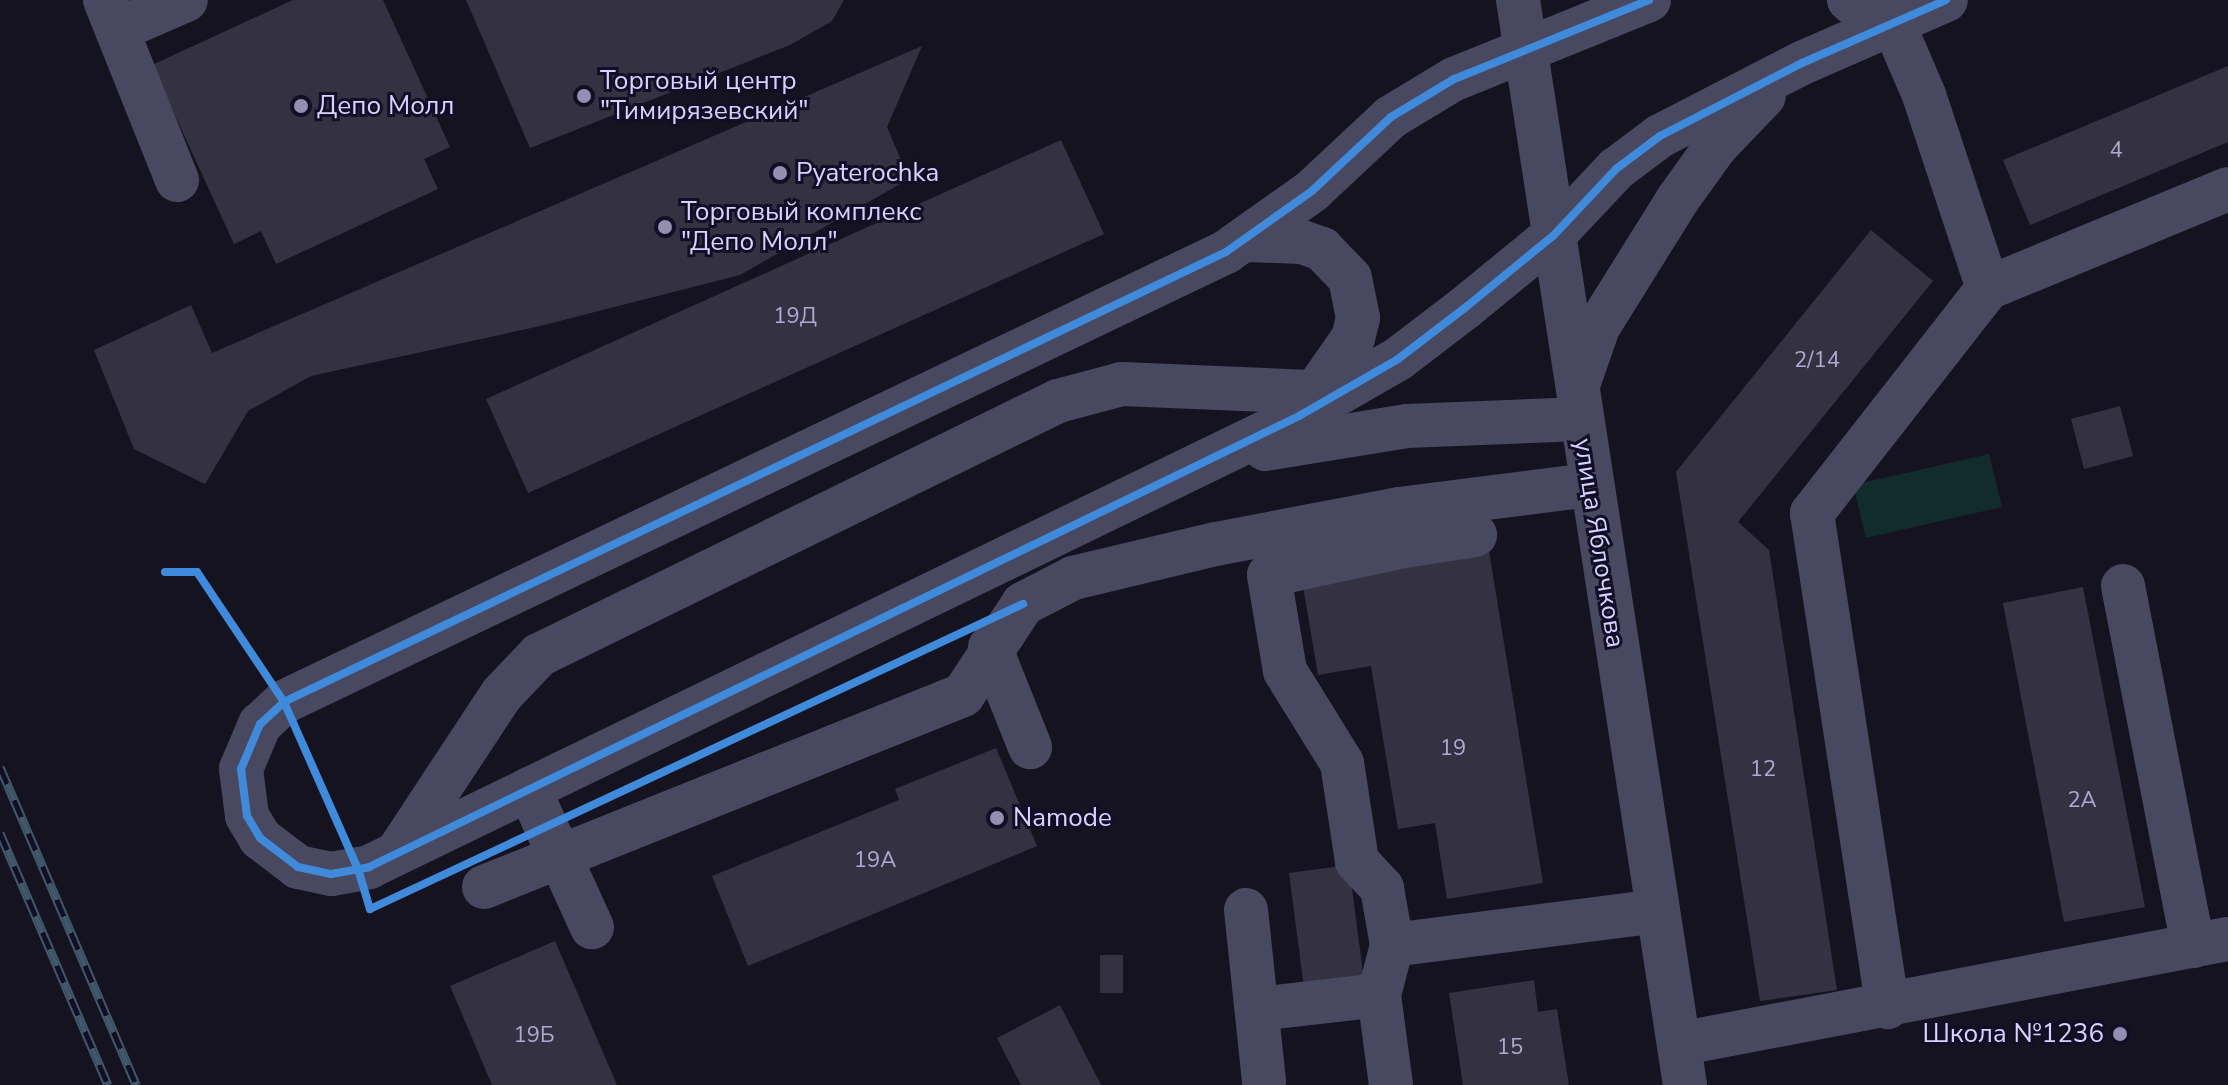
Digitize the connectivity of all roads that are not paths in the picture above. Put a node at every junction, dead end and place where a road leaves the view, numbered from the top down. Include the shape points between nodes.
1 (186, 0) edge
2 (1518, 0) edge
3 (1649, 0) edge
4 (1849, 0) edge
5 (1946, 0) edge
6 (111, 15) edge
7 (1893, 23) junction
8 (1524, 48) junction
9 (1802, 63) junction
10 (177, 180) dead end
11 (2228, 189) edge
12 (1554, 235) junction
13 (1247, 240) junction
14 (1988, 288) junction
15 (1323, 398) junction
16 (1578, 405) junction
17 (1197, 465) junction
18 (1590, 485) junction
19 (1402, 528) junction
20 (1475, 535) dead end
21 (2123, 586) dead end
22 (990, 647) junction
23 (1030, 747) dead end
24 (529, 789) junction
25 (397, 853) junction
26 (558, 857) junction
27 (484, 887) dead end
28 (1246, 910) dead end
29 (1657, 911) junction
30 (592, 927) dead end
31 (2211, 943) edge
32 (1392, 945) junction
33 (1379, 995) junction
34 (1888, 1007) junction
35 (1257, 1009) junction
36 (1682, 1065) edge
37 (1264, 1081) dead end
38 (1391, 1085) edge

1 - 6 street
2 - 8 street, улица Яблочкова
3 - 8 street
4 - 7 street via 1868,15
5 - 7 street
6 - 10 street
7 - 9 street
7 - 14 street via 1924,95
8 - 12 street, улица Яблочкова
8 - 13 street via 1454,79 1391,117 1312,191
9 - 12 street via 1660,136 1616,169
9 - 16 street via 1716,146 1678,199 1598,327
11 - 14 street
12 - 15 street via 1398,359
12 - 16 street, улица Яблочкова
13 - 15 street via 1302,242 1322,249 1350,278 1357,297 1353,338
13 - 25 street via 277,707 247,745 241,769 247,816 260,838 298,867 331,874 369,867
14 - 34 street via 1812,513
15 - 17 street
15 - 25 street via 1122,384 1058,401 539,655 502,694
16 - 17 street via 1305,439
16 - 18 street, улица Яблочкова
17 - 24 street
18 - 19 street
18 - 29 street, улица Яблочкова
19 - 20 street
19 - 22 street via 1216,544 1073,578 1023,604
19 - 32 street via 1269,575 1285,671 1342,763 1357,861 1382,888
21 - 31 street
22 - 23 street
22 - 26 street via 963,695
24 - 25 street
24 - 26 street
26 - 27 street
26 - 30 street
28 - 35 street
29 - 32 street
29 - 36 street, улица Яблочкова
31 - 34 street
32 - 33 street
33 - 35 street
33 - 38 street
34 - 36 street
35 - 37 street

